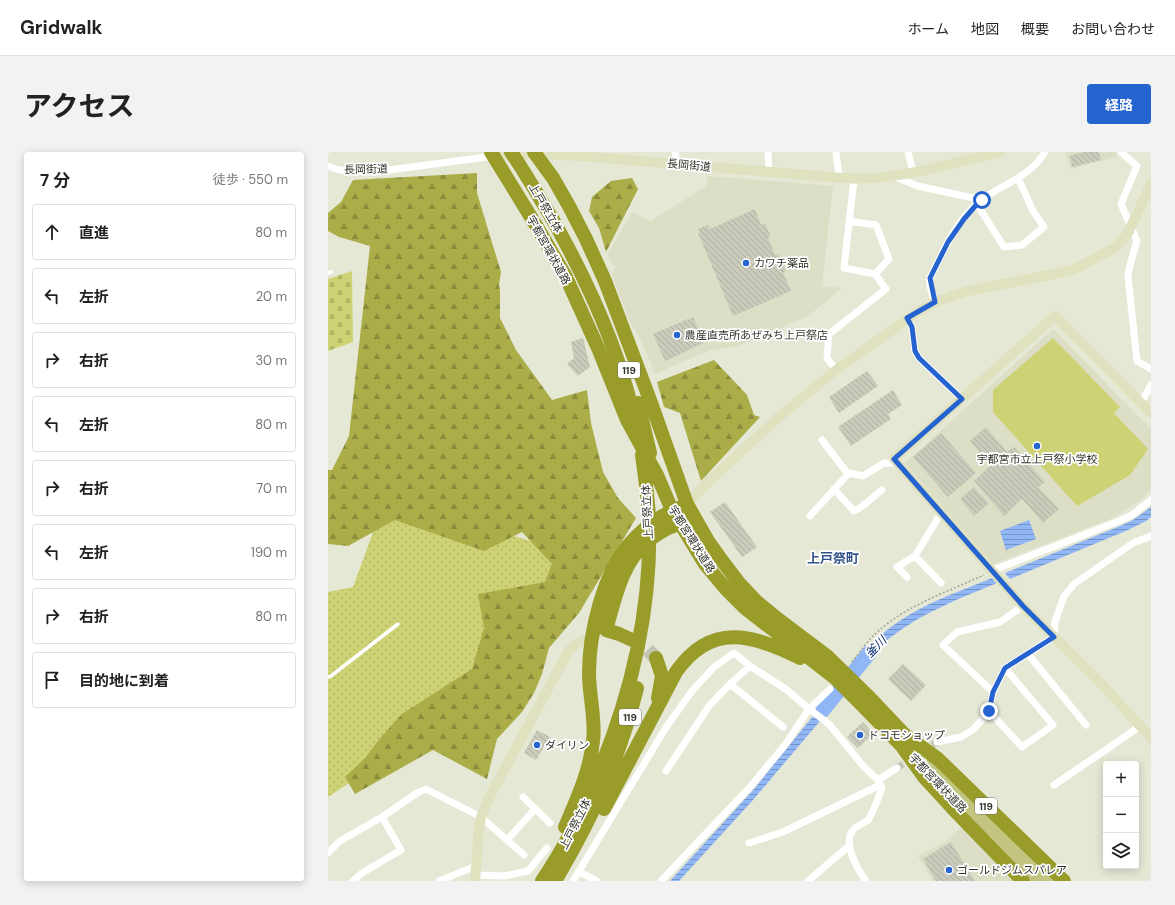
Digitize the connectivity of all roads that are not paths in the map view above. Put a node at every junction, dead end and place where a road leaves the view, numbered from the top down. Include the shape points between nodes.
1 (511, 152) edge
2 (521, 152) edge
3 (675, 152) edge
4 (768, 152) edge
5 (836, 152) edge
6 (908, 152) edge
7 (1001, 152) edge
8 (1045, 152) edge
9 (1121, 152) edge
10 (535, 153) edge
11 (492, 154) edge
12 (987, 154) edge
13 (677, 164) junction
14 (328, 166) edge
15 (769, 172) junction
16 (913, 172) junction
17 (892, 176) junction
18 (839, 178) junction
19 (1018, 178) junction
20 (854, 179) junction
21 (1151, 184) edge
22 (980, 202) junction
23 (849, 221) junction
24 (1131, 227) junction
25 (875, 274) junction
26 (935, 302) junction
27 (907, 318) junction
28 (1151, 369) edge
29 (836, 370) junction
30 (1151, 385) edge
31 (962, 399) junction
32 (1141, 403) junction
33 (1151, 413) edge
34 (822, 440) dead end
35 (898, 463) junction
36 (848, 474) junction
37 (834, 489) junction
38 (882, 490) dead end
39 (1151, 500) edge
40 (687, 504) junction
41 (941, 513) junction
42 (676, 516) junction
43 (810, 516) dead end
44 (1151, 536) edge
45 (915, 556) junction
46 (991, 570) junction
47 (907, 578) dead end
48 (941, 583) dead end
49 (1023, 606) junction
50 (648, 610) junction
51 (398, 624) dead end
52 (606, 630) junction
53 (1054, 637) junction
54 (591, 638) junction
55 (630, 639) tunnel mouth
56 (1028, 654) junction
57 (656, 658) tunnel mouth
58 (750, 666) junction
59 (1005, 668) junction
60 (840, 675) junction
61 (328, 677) edge
62 (730, 684) junction
63 (993, 692) junction
64 (809, 709) junction
65 (989, 711) junction
66 (1086, 725) dead end
67 (1140, 726) junction
68 (782, 727) dead end
69 (643, 736) junction
70 (1151, 738) edge
71 (903, 740) junction
72 (937, 742) tunnel mouth
73 (897, 768) tunnel mouth
74 (666, 771) dead end
75 (879, 782) junction
76 (1054, 785) dead end
77 (522, 797) dead end
78 (535, 809) junction
79 (586, 815) junction
80 (382, 817) junction
81 (482, 817) junction
82 (550, 823) dead end
83 (507, 840) junction
84 (749, 843) dead end
85 (850, 845) junction
86 (546, 848) dead end
87 (328, 853) edge
88 (524, 855) dead end
89 (579, 872) junction
90 (475, 874) edge
91 (353, 881) edge
92 (439, 881) edge
93 (535, 881) edge
94 (542, 881) edge
95 (554, 881) edge
96 (562, 881) edge
97 (574, 881) edge
98 (597, 881) edge
99 (661, 881) edge
100 (808, 881) edge
101 (866, 881) edge
102 (1023, 881) edge
103 (1035, 881) edge
104 (1048, 881) edge
105 (1064, 881) edge

1 - 50 highway, 上戸祭立体 / 119 via 587,283 622,372 642,454 647,489
2 - 50 highway, 上戸祭立体 / 119 via 575,242 596,284 632,382 649,449 654,486 656,559
3 - 13 street
4 - 15 street
5 - 18 street
6 - 16 street
7 - 12 street, 長岡街道
8 - 19 street via 1039,162
9 - 24 street via 1137,166 1121,204
10 - 11 street, 長岡街道
10 - 13 street, 長岡街道
10 - 40 highway, 宇都宮環状道路 / 119 via 569,206 605,281
11 - 14 street, 長岡街道 via 374,172 339,170
11 - 42 highway, 宇都宮環状道路 / 119 via 565,275 627,420
12 - 16 street, 長岡街道
13 - 15 street, 長岡街道
15 - 18 street, 長岡街道
16 - 17 street, 長岡街道
17 - 20 street, 長岡街道
17 - 22 street via 918,186
18 - 20 street, 長岡街道
19 - 22 street
19 - 22 street via 1033,211 1044,227 1022,246 1004,247
20 - 23 street
21 - 24 street
22 - 26 street via 948,242 930,278
23 - 25 street via 844,268
23 - 25 street via 876,225 889,259
24 - 26 street via 1116,247 1073,270 968,291
24 - 28 street via 1137,241 1128,276 1137,361
25 - 29 street via 886,290 829,334 827,358
26 - 27 street
27 - 29 street
27 - 31 street via 912,327 915,351 919,358
29 - 40 street via 779,417
30 - 32 street
31 - 32 street via 1055,316
31 - 35 street via 894,459
32 - 33 street
34 - 36 street
35 - 36 street via 884,463 863,476
35 - 41 street
36 - 37 street
37 - 38 street via 854,511
37 - 43 street
39 - 46 street via 1132,515 1119,521
40 - 42 highway
40 - 60 highway, 宇都宮環状道路 / 119 via 708,541 739,583 757,602 827,656
41 - 45 street
41 - 46 street
42 - 52 highway via 631,560 617,589
42 - 54 highway, 119 via 646,529 631,541 618,560 601,600
42 - 60 highway, 宇都宮環状道路 / 119 via 705,564 731,594 797,648
44 - 53 street via 1133,543 1074,584 1064,596 1055,622
45 - 47 street via 897,567
45 - 48 street
46 - 49 street
49 - 53 street
49 - 63 street via 1000,622 957,632 943,646
50 - 79 highway, 上戸祭立体 / 119 via 648,638 631,715 618,754
51 - 61 lane
52 - 54 street
52 - 55 highway
53 - 56 street
53 - 67 street
54 - 79 highway, 119 via 589,676 594,739 587,772
54 - 81 street via 569,650 490,796
56 - 59 street
56 - 66 street
57 - 69 highway, 119 via 662,676 661,686
58 - 62 street
58 - 64 street via 787,690
58 - 89 street via 734,653 714,667 692,691 665,729
59 - 63 street
59 - 65 street via 1054,726 1022,748
60 - 64 street
60 - 69 highway, 119 via 766,642 739,637 718,639 698,648 682,664
60 - 71 highway, 宇都宮環状道路 / 119
62 - 68 street
62 - 74 street via 709,706
63 - 65 street
64 - 75 street via 829,724
64 - 99 street via 785,745 750,787
65 - 72 street via 968,733
67 - 70 street
67 - 76 street
69 - 79 highway, 119
71 - 102 highway, 119 via 924,777
71 - 103 main road, 宇都宮環状道路
71 - 104 main road, 宇都宮環状道路
71 - 105 highway, 119 via 938,759
73 - 75 street
75 - 84 street via 783,832
75 - 85 street via 882,788 868,820 853,829 850,834
77 - 78 street
78 - 82 street
78 - 83 street
79 - 93 highway, 119 via 555,849
79 - 94 highway, 上戸祭立体 / 119
79 - 95 highway, 上戸祭立体 / 119
79 - 96 highway, 119
80 - 81 street via 406,799 426,789
80 - 87 street via 340,841
80 - 91 street via 402,850
81 - 83 street
81 - 90 street
83 - 88 street
85 - 100 street
85 - 101 street via 858,869
86 - 90 street via 528,871 504,876
89 - 97 street
89 - 98 street
90 - 92 street

